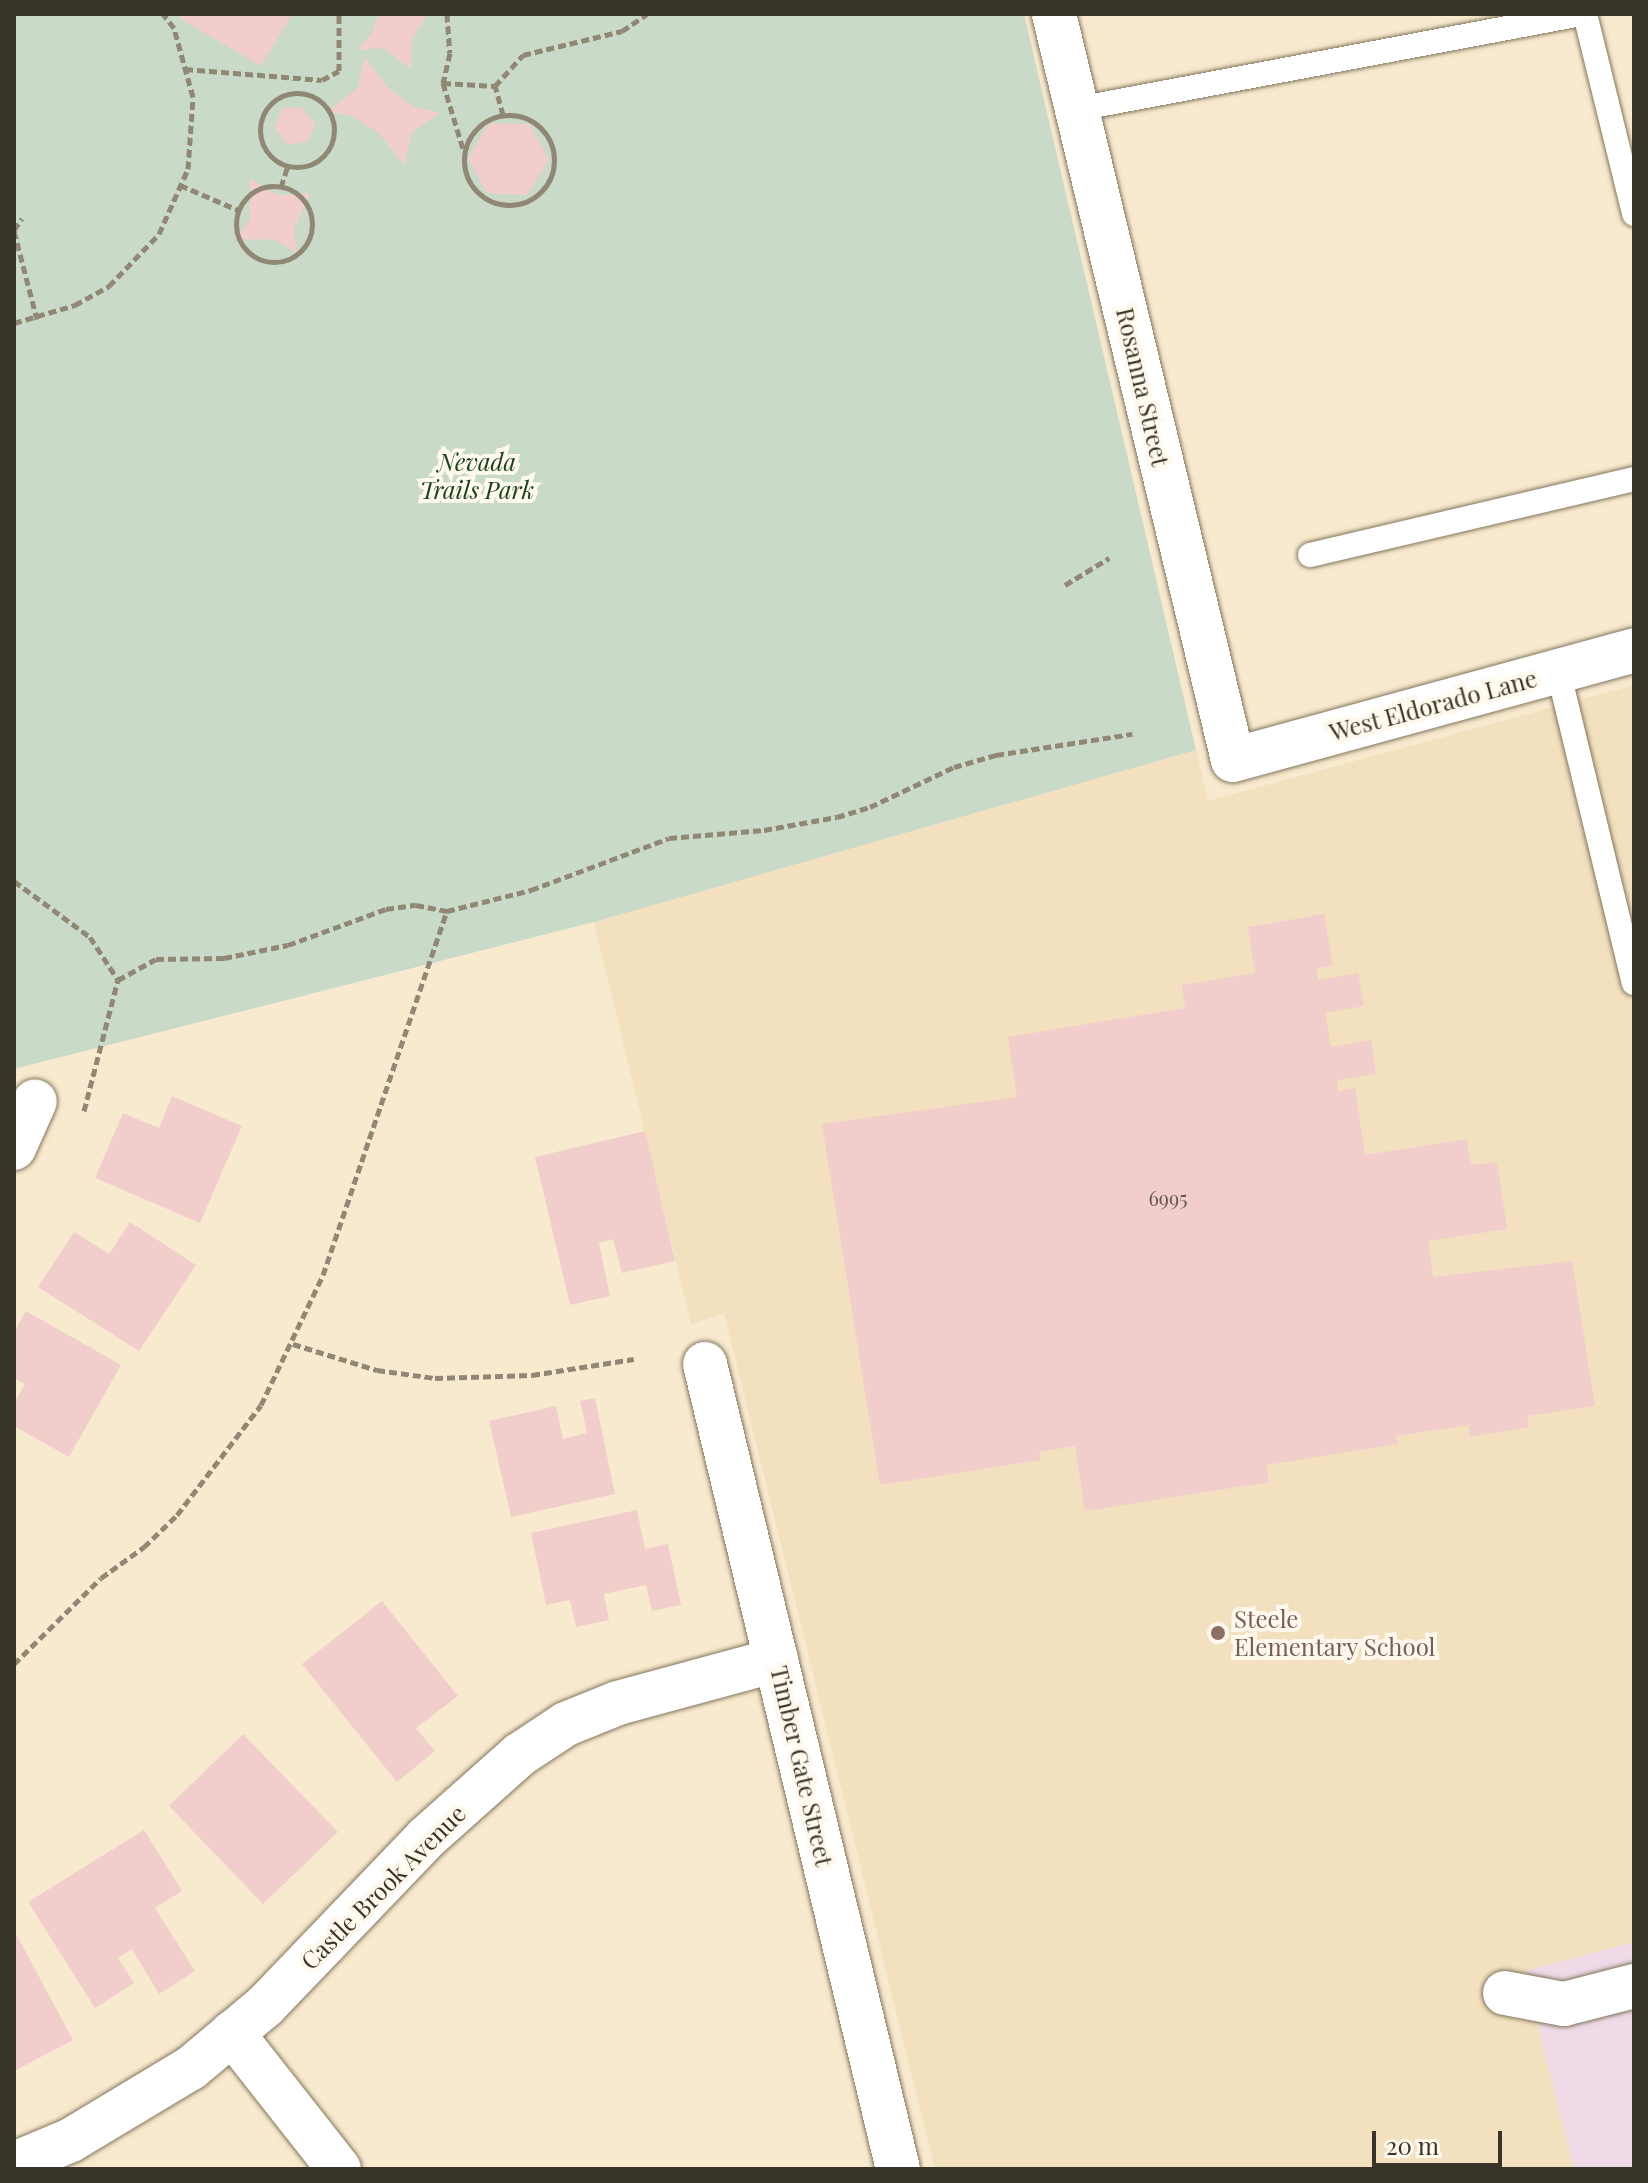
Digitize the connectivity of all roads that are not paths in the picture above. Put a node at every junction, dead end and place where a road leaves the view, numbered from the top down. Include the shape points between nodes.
1 (1054, 14) edge
2 (1583, 14) edge
3 (1077, 109) junction
4 (1634, 214) edge
5 (1634, 479) edge
6 (1310, 555) dead end
7 (1634, 650) edge
8 (1558, 670) junction
9 (1233, 760) joint
10 (1634, 983) edge
11 (35, 1101) dead end
12 (14, 1148) edge
13 (705, 1364) dead end
14 (776, 1660) junction
15 (1634, 1986) edge
16 (1505, 1993) dead end
17 (232, 2033) junction
18 (14, 2164) edge
19 (339, 2169) edge
20 (898, 2169) edge

1 - 3 street, Rosanna Street
2 - 3 lane
2 - 4 lane
3 - 9 street, Rosanna Street
5 - 6 lane
7 - 8 street, West Eldorado Lane
8 - 9 street, West Eldorado Lane
8 - 10 lane
11 - 12 street
13 - 14 street, Timber Gate Street
14 - 17 street, Castle Brook Avenue via 618,1703 566,1724 519,1755 426,1838 326,1945
14 - 20 street, Timber Gate Street
15 - 16 street via 1564,2004
17 - 18 street, Castle Brook Avenue via 136,2104
17 - 19 street

